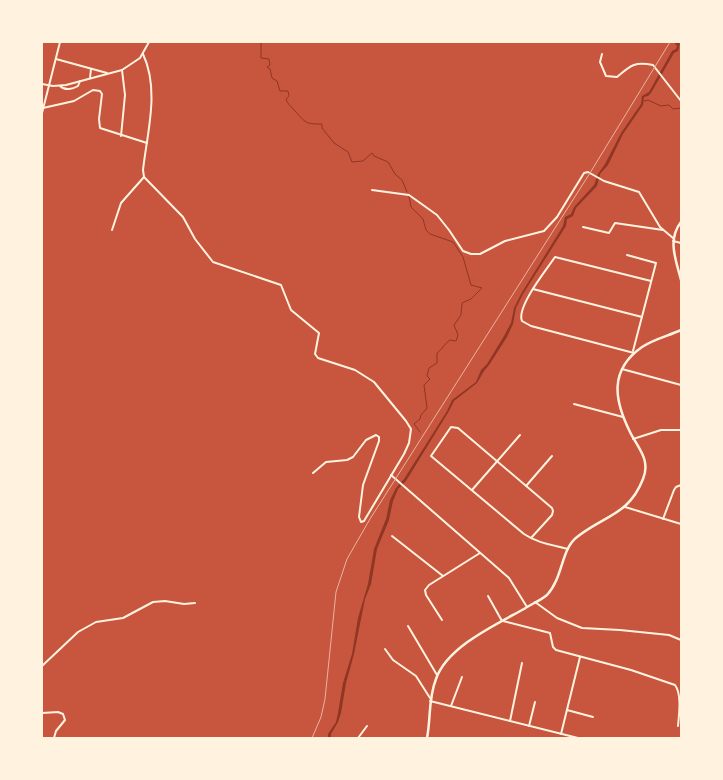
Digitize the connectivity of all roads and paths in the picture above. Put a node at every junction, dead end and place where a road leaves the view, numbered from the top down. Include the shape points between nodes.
1 (60, 42) edge
2 (149, 42) edge
3 (143, 54) junction
4 (602, 54) dead end
5 (56, 59) junction
6 (91, 69) junction
7 (122, 70) junction
8 (108, 74) junction
9 (90, 78) junction
10 (80, 81) junction
11 (42, 84) edge
12 (49, 86) junction
13 (60, 86) junction
14 (681, 101) edge
15 (43, 108) junction
16 (42, 112) edge
17 (121, 136) junction
18 (147, 143) junction
19 (144, 178) junction
20 (372, 190) dead end
21 (681, 222) edge
22 (583, 227) dead end
23 (112, 230) dead end
24 (663, 230) junction
25 (673, 239) junction
26 (681, 243) edge
27 (628, 255) dead end
28 (681, 280) edge
29 (651, 281) junction
30 (533, 289) junction
31 (642, 317) junction
32 (681, 330) edge
33 (634, 352) junction
34 (621, 369) junction
35 (681, 385) edge
36 (574, 404) dead end
37 (623, 417) junction
38 (681, 430) edge
39 (520, 435) dead end
40 (633, 439) junction
41 (552, 456) dead end
42 (497, 462) junction
43 (314, 473) dead end
44 (390, 475) junction
45 (526, 486) junction
46 (681, 486) edge
47 (472, 490) junction
48 (625, 507) junction
49 (663, 519) junction
50 (681, 524) edge
51 (392, 536) dead end
52 (531, 538) junction
53 (568, 549) junction
54 (480, 553) junction
55 (443, 576) junction
56 (488, 596) dead end
57 (535, 602) junction
58 (195, 603) dead end
59 (527, 607) junction
60 (442, 620) dead end
61 (503, 621) junction
62 (408, 626) dead end
63 (681, 640) edge
64 (385, 649) dead end
65 (580, 657) junction
66 (522, 663) dead end
67 (42, 666) edge
68 (437, 674) junction
69 (462, 677) dead end
70 (430, 699) junction
71 (535, 702) dead end
72 (451, 706) junction
73 (567, 710) junction
74 (42, 713) edge
75 (593, 717) dead end
76 (510, 721) junction
77 (367, 726) dead end
78 (529, 726) junction
79 (678, 726) dead end
80 (561, 734) junction
81 (54, 738) edge
82 (358, 738) edge
83 (427, 738) edge
84 (578, 738) edge

1 - 5 street
2 - 3 street
3 - 7 street
3 - 18 street via 150,70 151,82
4 - 14 street via 600,62 606,76 617,77 632,65 653,66
5 - 6 street
5 - 12 street
6 - 8 street
6 - 9 street
7 - 8 street
7 - 17 street via 125,95
8 - 9 street
9 - 10 street
10 - 13 street
10 - 13 street via 78,86 71,89
11 - 12 street
12 - 13 street
12 - 15 street
15 - 16 street
15 - 17 street via 74,101 93,90 100,91 100,128
17 - 18 street
18 - 19 street
19 - 23 street via 121,203
19 - 44 street via 183,217 195,239 213,262 281,285 291,310 318,333 315,354 318,358 361,373 389,398 409,424 411,433 407,448
20 - 24 street via 410,195 437,216 450,230 463,251 476,254 504,242 544,231 557,217 584,173 588,172 639,192
21 - 25 street
22 - 24 street via 609,233 615,223
24 - 25 street
25 - 26 street
25 - 28 street
27 - 29 street via 656,263
29 - 30 street via 555,257
29 - 31 street
30 - 31 street
30 - 33 street via 521,312 522,321 531,326
31 - 33 street
32 - 33 street
33 - 34 street
34 - 35 street
34 - 37 street via 617,396
36 - 37 street
37 - 40 street
38 - 40 street via 661,430
39 - 42 street
40 - 48 street via 645,459 646,470 638,491
41 - 45 street
42 - 45 street
42 - 47 street
42 - 47 street via 458,428 451,427 431,456
43 - 44 street via 326,462 353,457 366,440 376,435 379,437 363,485 359,517 361,522 366,518
44 - 54 street
45 - 52 street via 553,512
46 - 49 street via 674,490
47 - 52 street
48 - 49 street
48 - 53 street via 577,537
49 - 50 street
51 - 55 street
52 - 53 street
53 - 57 street via 554,586
54 - 55 street
54 - 59 street via 509,578
55 - 60 street via 425,590
56 - 61 street
57 - 59 street
57 - 63 street via 557,618 582,628 620,630 669,636
58 - 67 street via 153,602 123,618 96,622 78,632
59 - 61 street
61 - 65 street via 550,633 554,649
61 - 68 street via 454,653 444,662
62 - 68 street
64 - 70 street via 393,660 416,676
65 - 73 street
65 - 79 street via 675,685 679,707
66 - 76 street
68 - 70 street
69 - 72 street
70 - 72 street
70 - 83 street
71 - 78 street
72 - 76 street
73 - 75 street
73 - 80 street
74 - 81 street via 64,714 65,720
76 - 78 street
77 - 82 street
78 - 80 street
80 - 84 street

